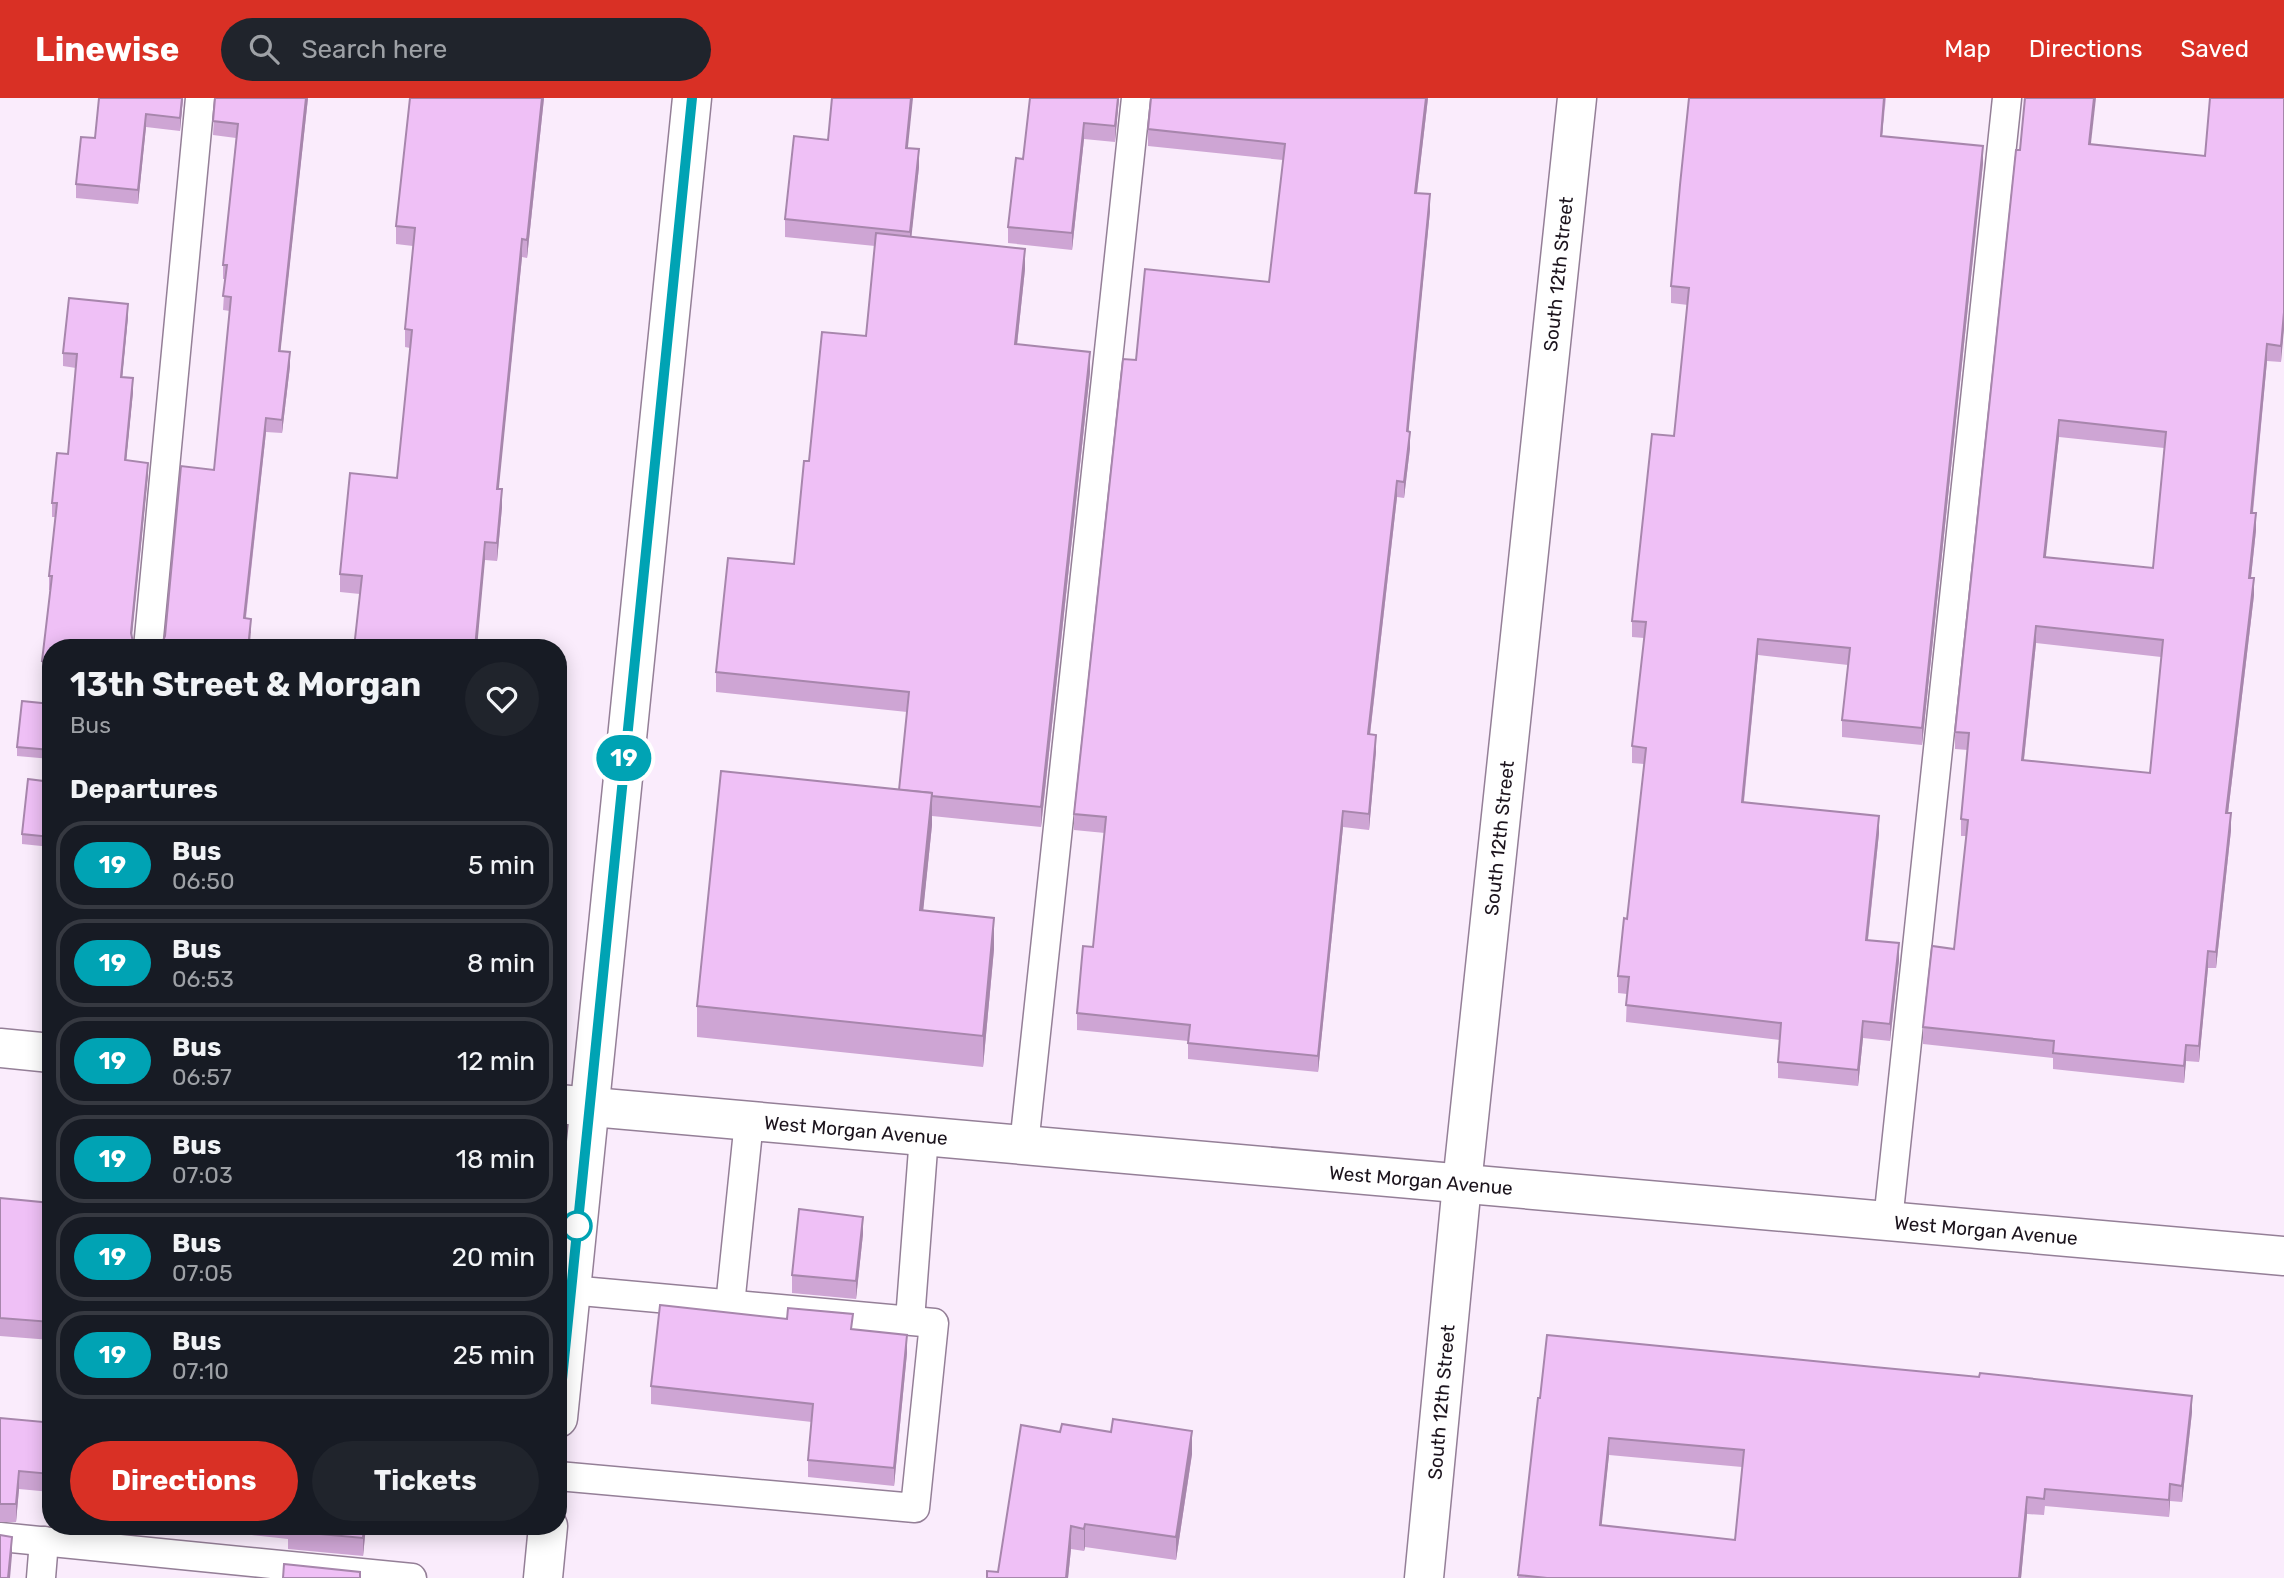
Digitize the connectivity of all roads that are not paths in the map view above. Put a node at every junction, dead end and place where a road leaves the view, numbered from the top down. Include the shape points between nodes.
1 (200, 98) edge
2 (692, 98) edge
3 (1136, 98) edge
4 (1577, 98) edge
5 (2007, 98) edge
6 (149, 639) edge
7 (0, 1048) edge
8 (42, 1052) edge
9 (573, 1106) edge
10 (749, 1121) junction
11 (924, 1136) junction
12 (1024, 1145) junction
13 (1462, 1184) junction
14 (1888, 1221) junction
15 (2284, 1256) edge
16 (570, 1290) junction
17 (730, 1305) junction
18 (909, 1321) junction
19 (567, 1322) edge
20 (567, 1477) edge
21 (547, 1535) edge
22 (0, 1537) edge
23 (44, 1541) junction
24 (41, 1578) edge
25 (412, 1578) edge
26 (542, 1578) edge
27 (1424, 1578) edge

1 - 6 lane
2 - 9 street
3 - 12 lane
4 - 13 street, South 12th Street
5 - 14 lane
7 - 8 street
9 - 10 street, West Morgan Avenue
9 - 16 street
10 - 11 street, West Morgan Avenue
10 - 17 lane
11 - 12 street, West Morgan Avenue
11 - 18 lane
12 - 13 street, West Morgan Avenue
13 - 14 street, West Morgan Avenue
13 - 27 street, South 12th Street
14 - 15 street, West Morgan Avenue
16 - 17 lane
16 - 19 street
17 - 18 lane
18 - 20 lane via 934,1323 915,1508
21 - 26 street
22 - 23 lane
23 - 24 lane
23 - 25 lane

